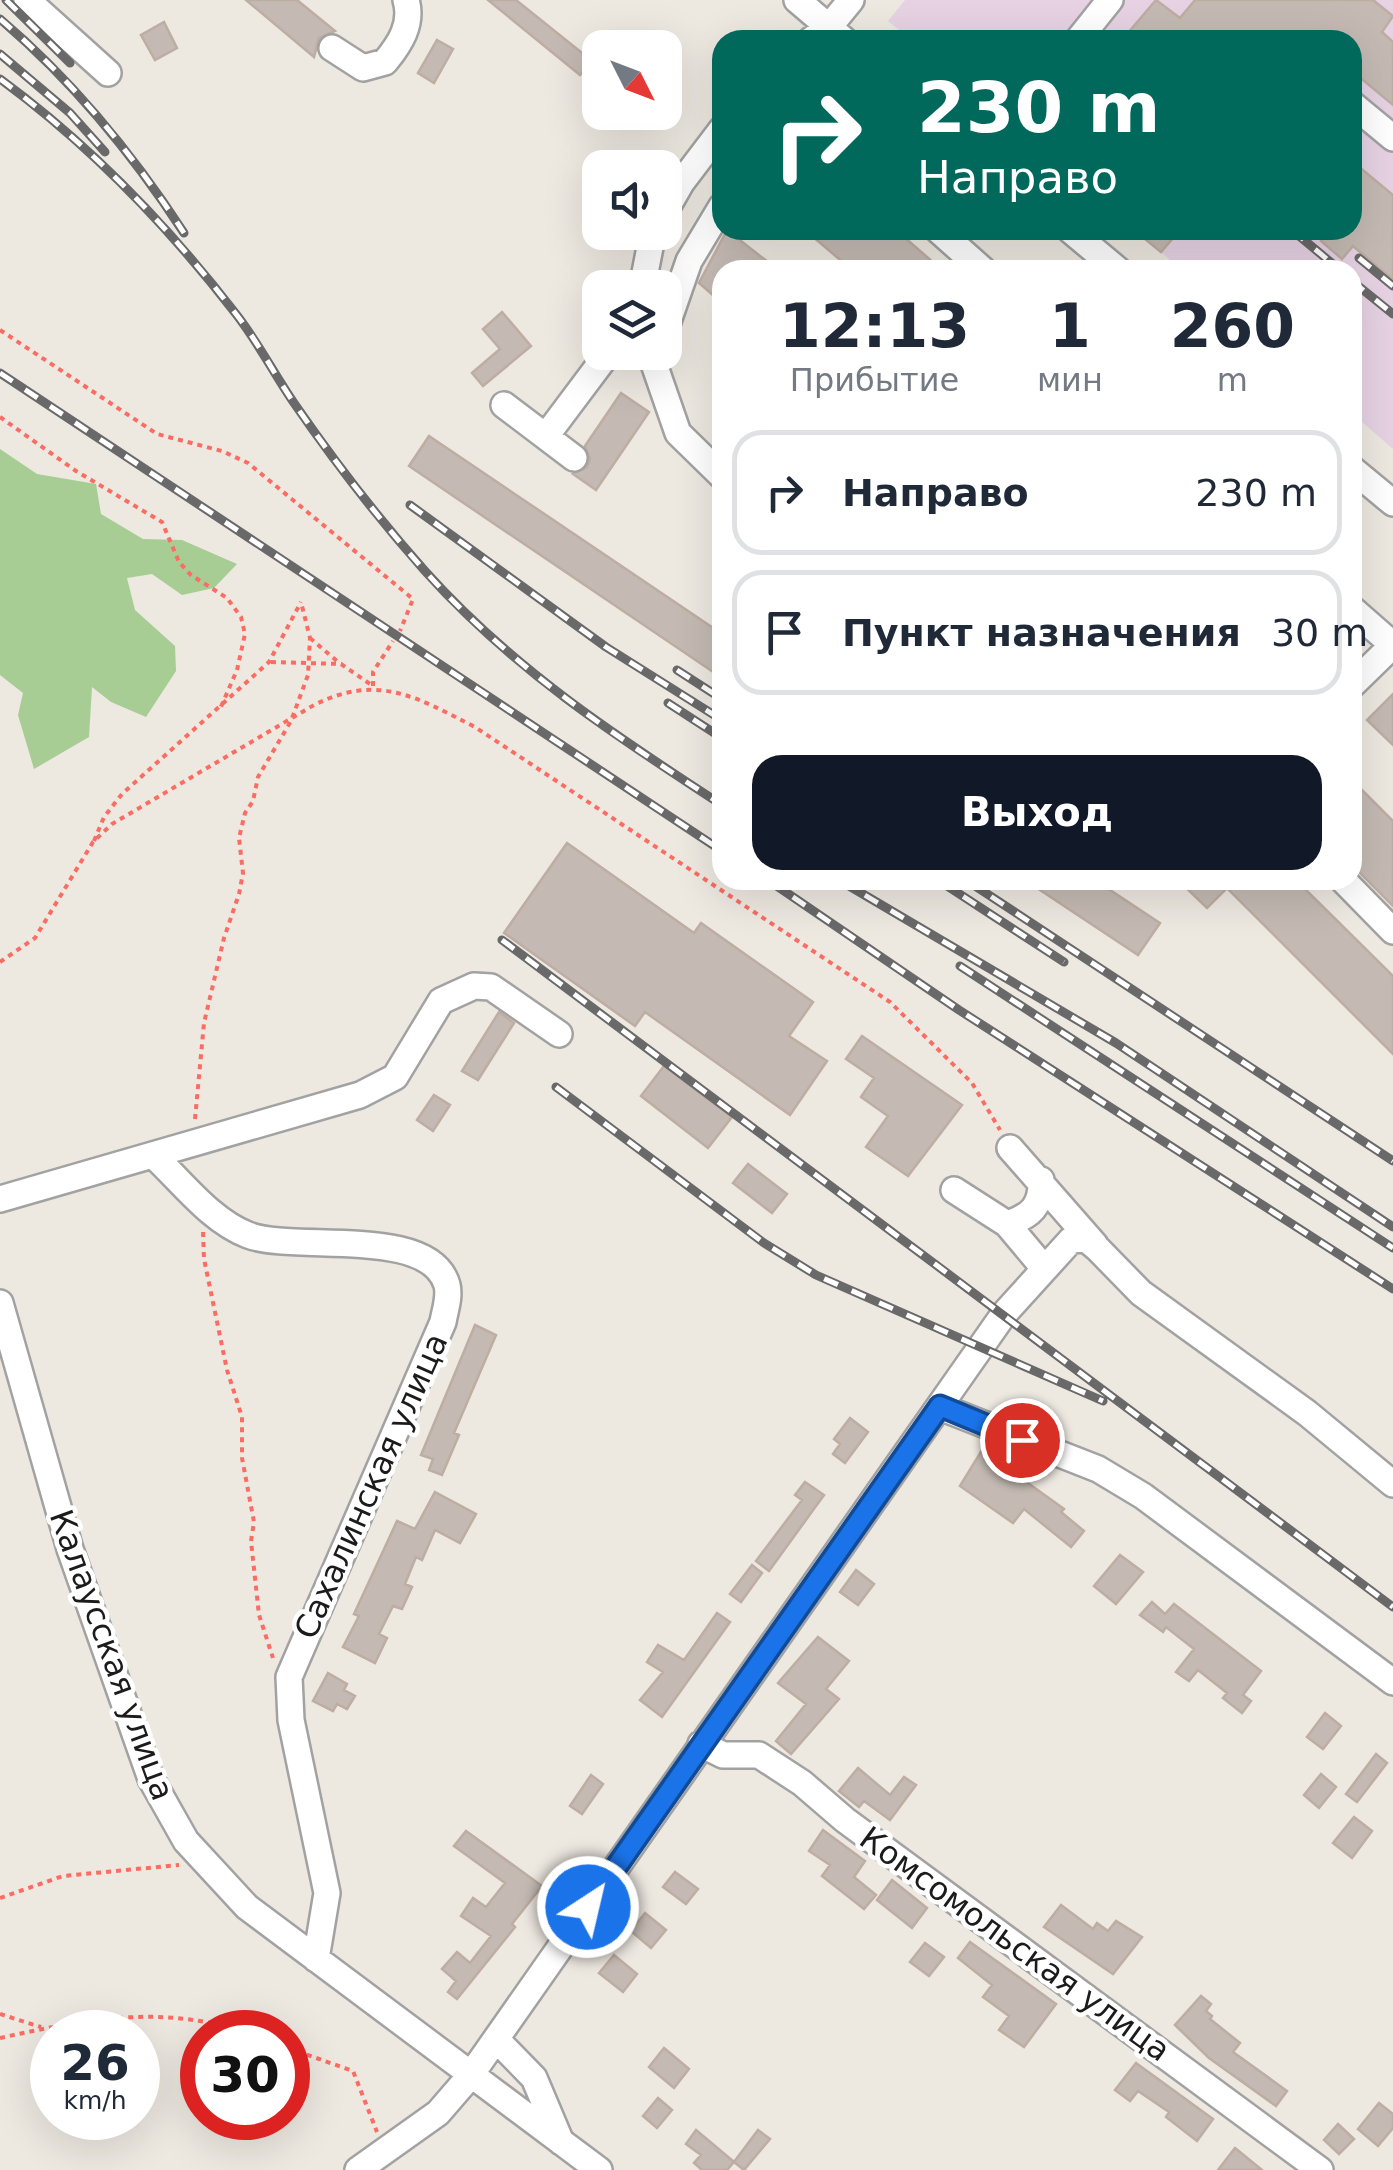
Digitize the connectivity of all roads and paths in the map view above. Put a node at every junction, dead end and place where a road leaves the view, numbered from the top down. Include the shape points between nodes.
1 (27, 0) edge
2 (406, 0) edge
3 (797, 0) edge
4 (851, 0) edge
5 (1110, 0) edge
6 (823, 30) edge
7 (832, 30) edge
8 (1086, 30) edge
9 (332, 48) dead end
10 (108, 73) dead end
11 (1362, 112) edge
12 (1393, 138) edge
13 (712, 142) edge
14 (682, 182) edge
15 (712, 222) edge
16 (949, 240) edge
17 (1082, 240) edge
18 (972, 260) edge
19 (1106, 260) edge
20 (682, 280) edge
21 (0, 330) edge
22 (596, 370) edge
23 (655, 370) edge
24 (504, 406) dead end
25 (0, 417) edge
26 (546, 436) junction
27 (574, 458) dead end
28 (712, 466) edge
29 (1362, 477) edge
30 (1393, 503) edge
31 (301, 602) dead end
32 (1362, 617) edge
33 (400, 631) dead end
34 (310, 638) dead end
35 (394, 641) dead end
36 (1393, 645) edge
37 (270, 662) junction
38 (341, 664) junction
39 (1362, 675) edge
40 (372, 686) junction
41 (220, 709) junction
42 (93, 842) junction
43 (712, 884) edge
44 (721, 890) edge
45 (1352, 890) edge
46 (1393, 930) edge
47 (0, 962) edge
48 (558, 1034) dead end
49 (1010, 1148) joint
50 (154, 1156) junction
51 (1041, 1180) junction
52 (954, 1190) dead end
53 (0, 1198) edge
54 (1007, 1224) junction
55 (1098, 1248) junction
56 (1043, 1266) junction
57 (0, 1303) edge
58 (940, 1406) junction
59 (1393, 1484) edge
60 (1393, 1682) edge
61 (701, 1744) junction
62 (203, 1862) junction
63 (0, 1898) edge
64 (316, 1959) junction
65 (0, 2014) edge
66 (30, 2024) edge
67 (30, 2030) edge
68 (0, 2038) edge
69 (496, 2039) junction
70 (310, 2056) edge
71 (470, 2076) junction
72 (560, 2142) junction
73 (384, 2151) junction
74 (358, 2170) edge
75 (599, 2170) edge
76 (1320, 2170) edge

1 - 10 street
2 - 9 street via 403,35 385,62 363,68
3 - 6 street
4 - 7 street
5 - 8 street
11 - 12 street
13 - 14 street
15 - 20 street
16 - 18 street
17 - 19 street
21 - 33 path via 158,434 248,463 413,598
22 - 26 street
23 - 28 street via 678,433
24 - 26 street
25 - 41 path via 162,522 179,562 227,598 245,634
26 - 27 street
29 - 30 street
31 - 37 path
32 - 36 street
34 - 38 path
35 - 40 path via 373,672
36 - 39 street
37 - 38 path
37 - 41 path
38 - 40 path
40 - 42 path via 314,705 112,824
40 - 43 path via 475,727
41 - 42 path via 122,794
42 - 47 path via 35,938
44 - 49 path via 890,1002 972,1083
45 - 46 street
48 - 50 street via 491,987 474,986 440,1001 395,1077 360,1095
49 - 51 street
50 - 53 street
50 - 64 street, Сахалинская улица via 210,1210 248,1235 409,1251 446,1282 442,1322 289,1677 291,1720 326,1893
51 - 54 street via 1035,1210
51 - 55 street
52 - 54 street
54 - 56 street
55 - 56 street via 1086,1239 1071,1240
55 - 59 street via 1141,1293
56 - 58 street
57 - 62 street, Калаусская улица via 70,1549 134,1734 172,1820
58 - 60 street via 1098,1469
58 - 61 street
61 - 69 street
61 - 76 street, Комсомольская улица via 724,1755 759,1755 802,1782
62 - 63 path via 63,1876
62 - 64 street, Калаусская улица via 247,1907
64 - 71 street, Калаусская улица
65 - 66 path
67 - 68 path
69 - 71 street
69 - 72 street via 534,2078
70 - 73 path via 354,2072
71 - 72 street, Калаусская улица
71 - 73 street via 438,2113
72 - 75 street, Калаусская улица
73 - 74 street

